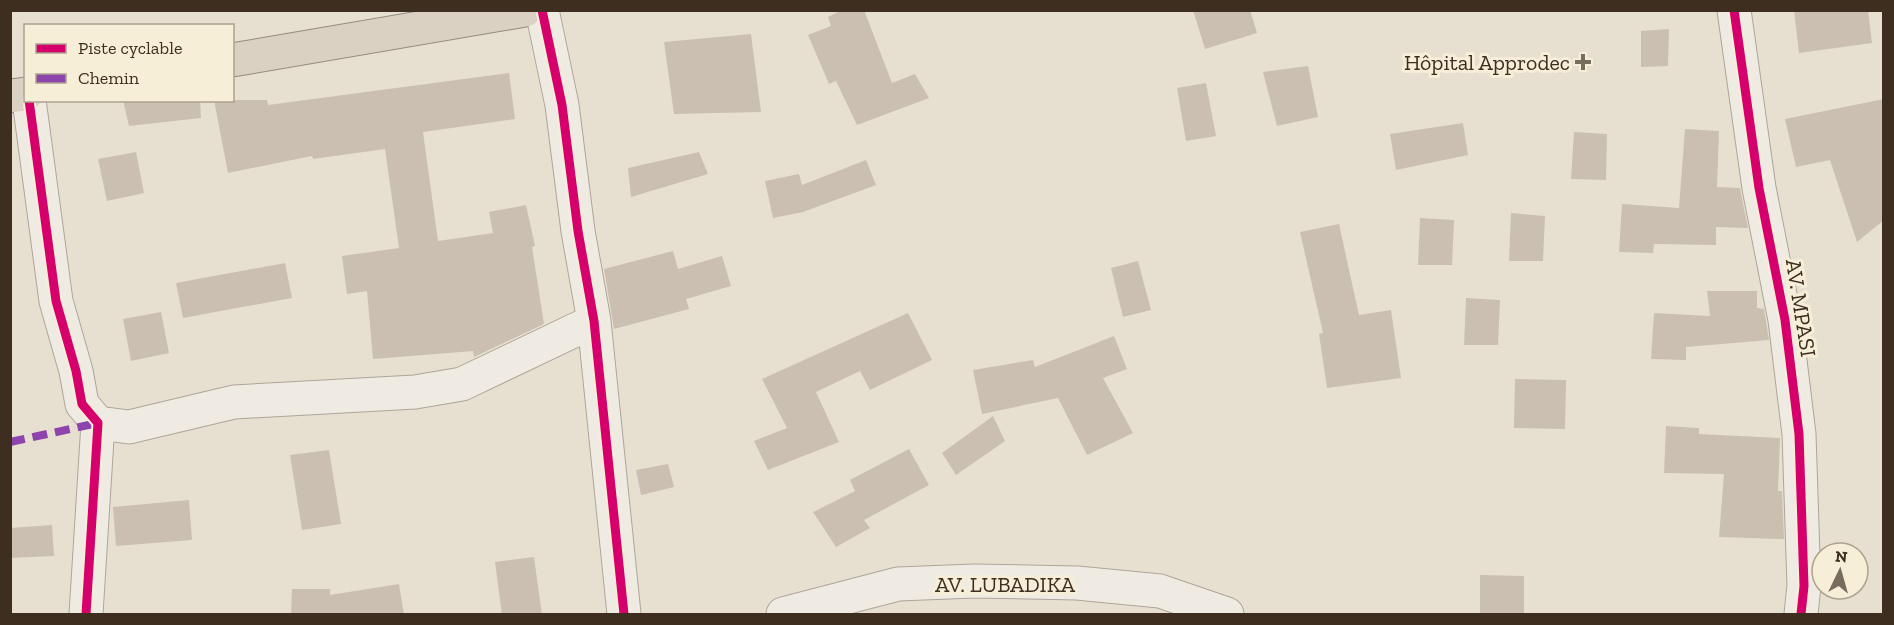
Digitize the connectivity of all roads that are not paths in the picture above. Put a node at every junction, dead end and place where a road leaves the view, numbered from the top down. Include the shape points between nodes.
1 (542, 10) edge
2 (1734, 10) edge
3 (512, 11) edge
4 (234, 60) edge
5 (29, 102) edge
6 (594, 321) junction
7 (98, 423) junction
8 (86, 615) edge
9 (624, 615) edge
10 (783, 615) edge
11 (1227, 615) edge
12 (1801, 615) edge

1 - 6 street via 562,105
2 - 12 street, AV. MPASI via 1759,188 1785,320 1799,434 1804,586
3 - 4 highway
5 - 7 street via 56,301 82,405
6 - 7 street via 462,384 415,392 234,402 129,427
6 - 9 street
7 - 8 street
10 - 11 street, AV. LUBADIKA via 898,584 974,582 1077,583 1160,591

